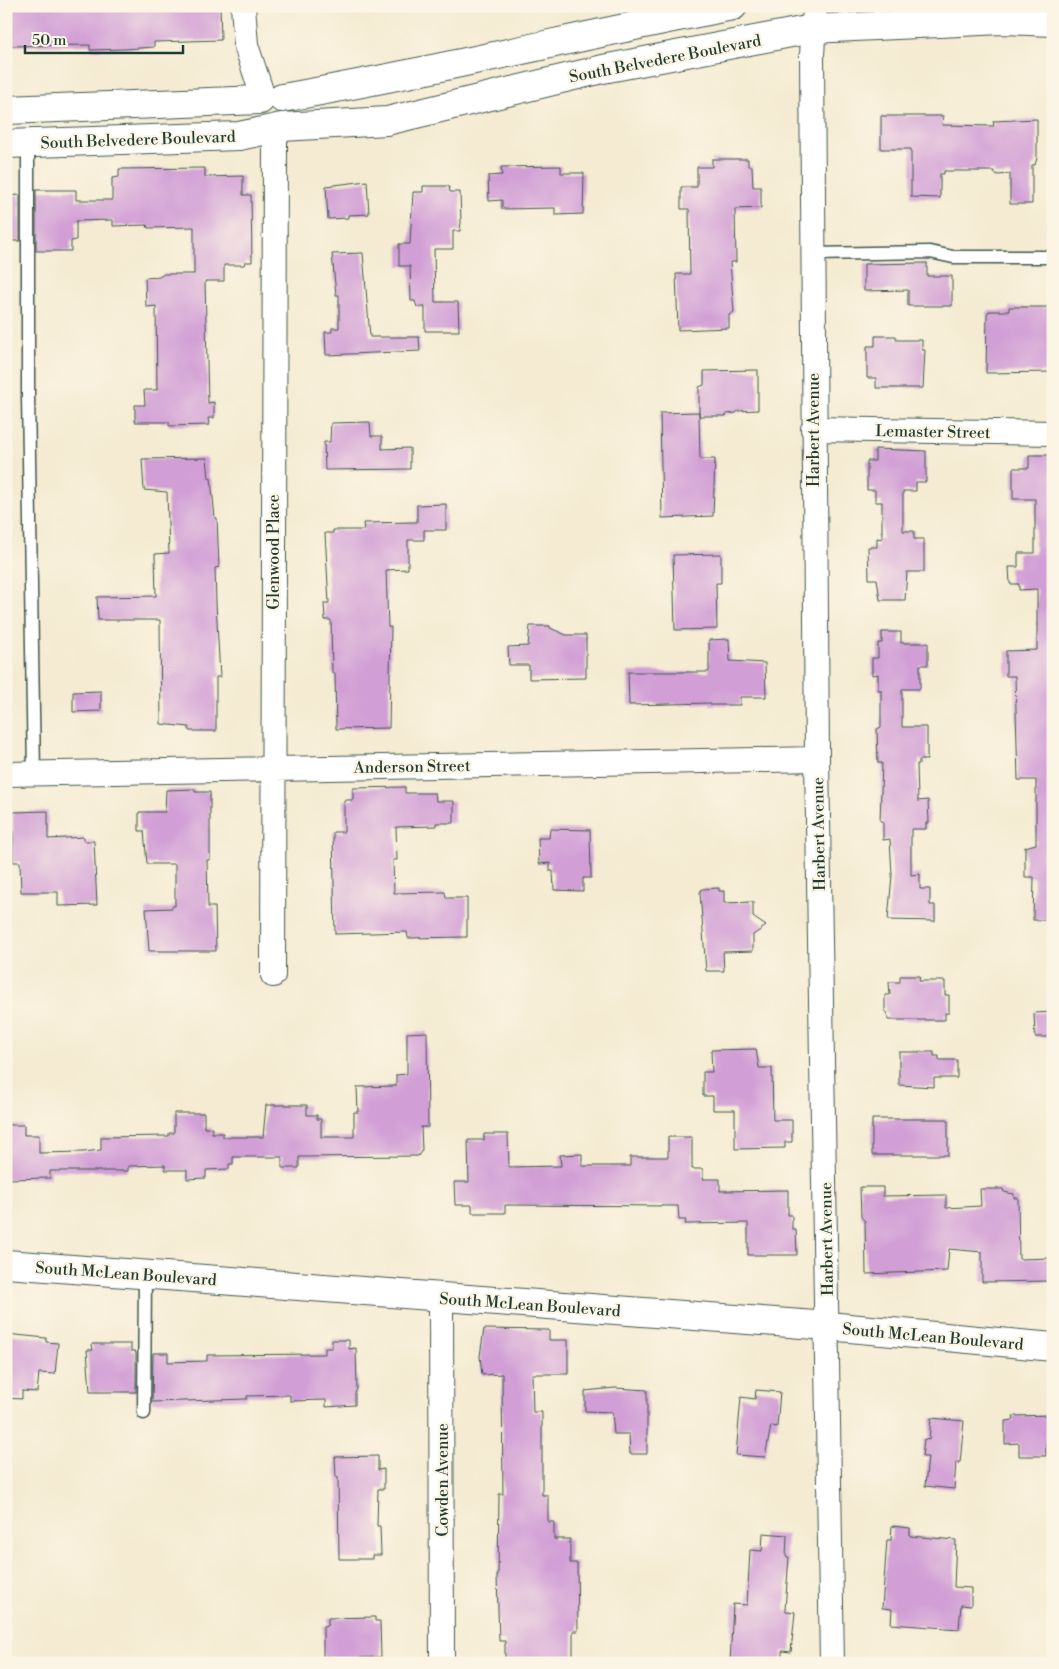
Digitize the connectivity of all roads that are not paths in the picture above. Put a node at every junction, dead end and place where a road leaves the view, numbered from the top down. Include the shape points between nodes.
1 (243, 6) edge
2 (733, 6) edge
3 (813, 18) edge
4 (1053, 22) edge
5 (268, 98) junction
6 (6, 110) edge
7 (275, 129) junction
8 (17, 143) edge
9 (813, 254) junction
10 (1053, 257) edge
11 (813, 430) junction
12 (1053, 432) edge
13 (817, 759) junction
14 (272, 768) junction
15 (6, 774) edge
16 (34, 774) junction
17 (274, 975) dead end
18 (6, 1264) edge
19 (145, 1274) junction
20 (442, 1298) junction
21 (828, 1326) junction
22 (1053, 1347) edge
23 (144, 1413) dead end
24 (442, 1663) edge
25 (832, 1663) edge

1 - 5 street via 246,45
2 - 5 street, South Belvedere Boulevard via 604,31 383,81
3 - 4 street, South Belvedere Boulevard
3 - 7 street, South Belvedere Boulevard via 388,121
3 - 9 street, Harbert Avenue
5 - 6 street, South Belvedere Boulevard
5 - 7 street, South Belvedere Boulevard via 255,115 260,125
7 - 8 street, South Belvedere Boulevard via 239,136
7 - 14 street, Glenwood Place
8 - 16 lane via 28,433
9 - 10 lane via 930,252 953,257
9 - 11 street, Harbert Avenue
11 - 12 street, Lemaster Street
11 - 13 street, Harbert Avenue
13 - 14 street, Anderson Street
13 - 21 street, Harbert Avenue
14 - 16 street, Anderson Street
14 - 17 street, Glenwood Place
15 - 16 street, Anderson Street
18 - 19 street, South McLean Boulevard
19 - 20 street, South McLean Boulevard
19 - 23 lane
20 - 21 street, South McLean Boulevard
20 - 24 street, Cowden Avenue
21 - 22 street, South McLean Boulevard
21 - 25 street, Harbert Avenue

